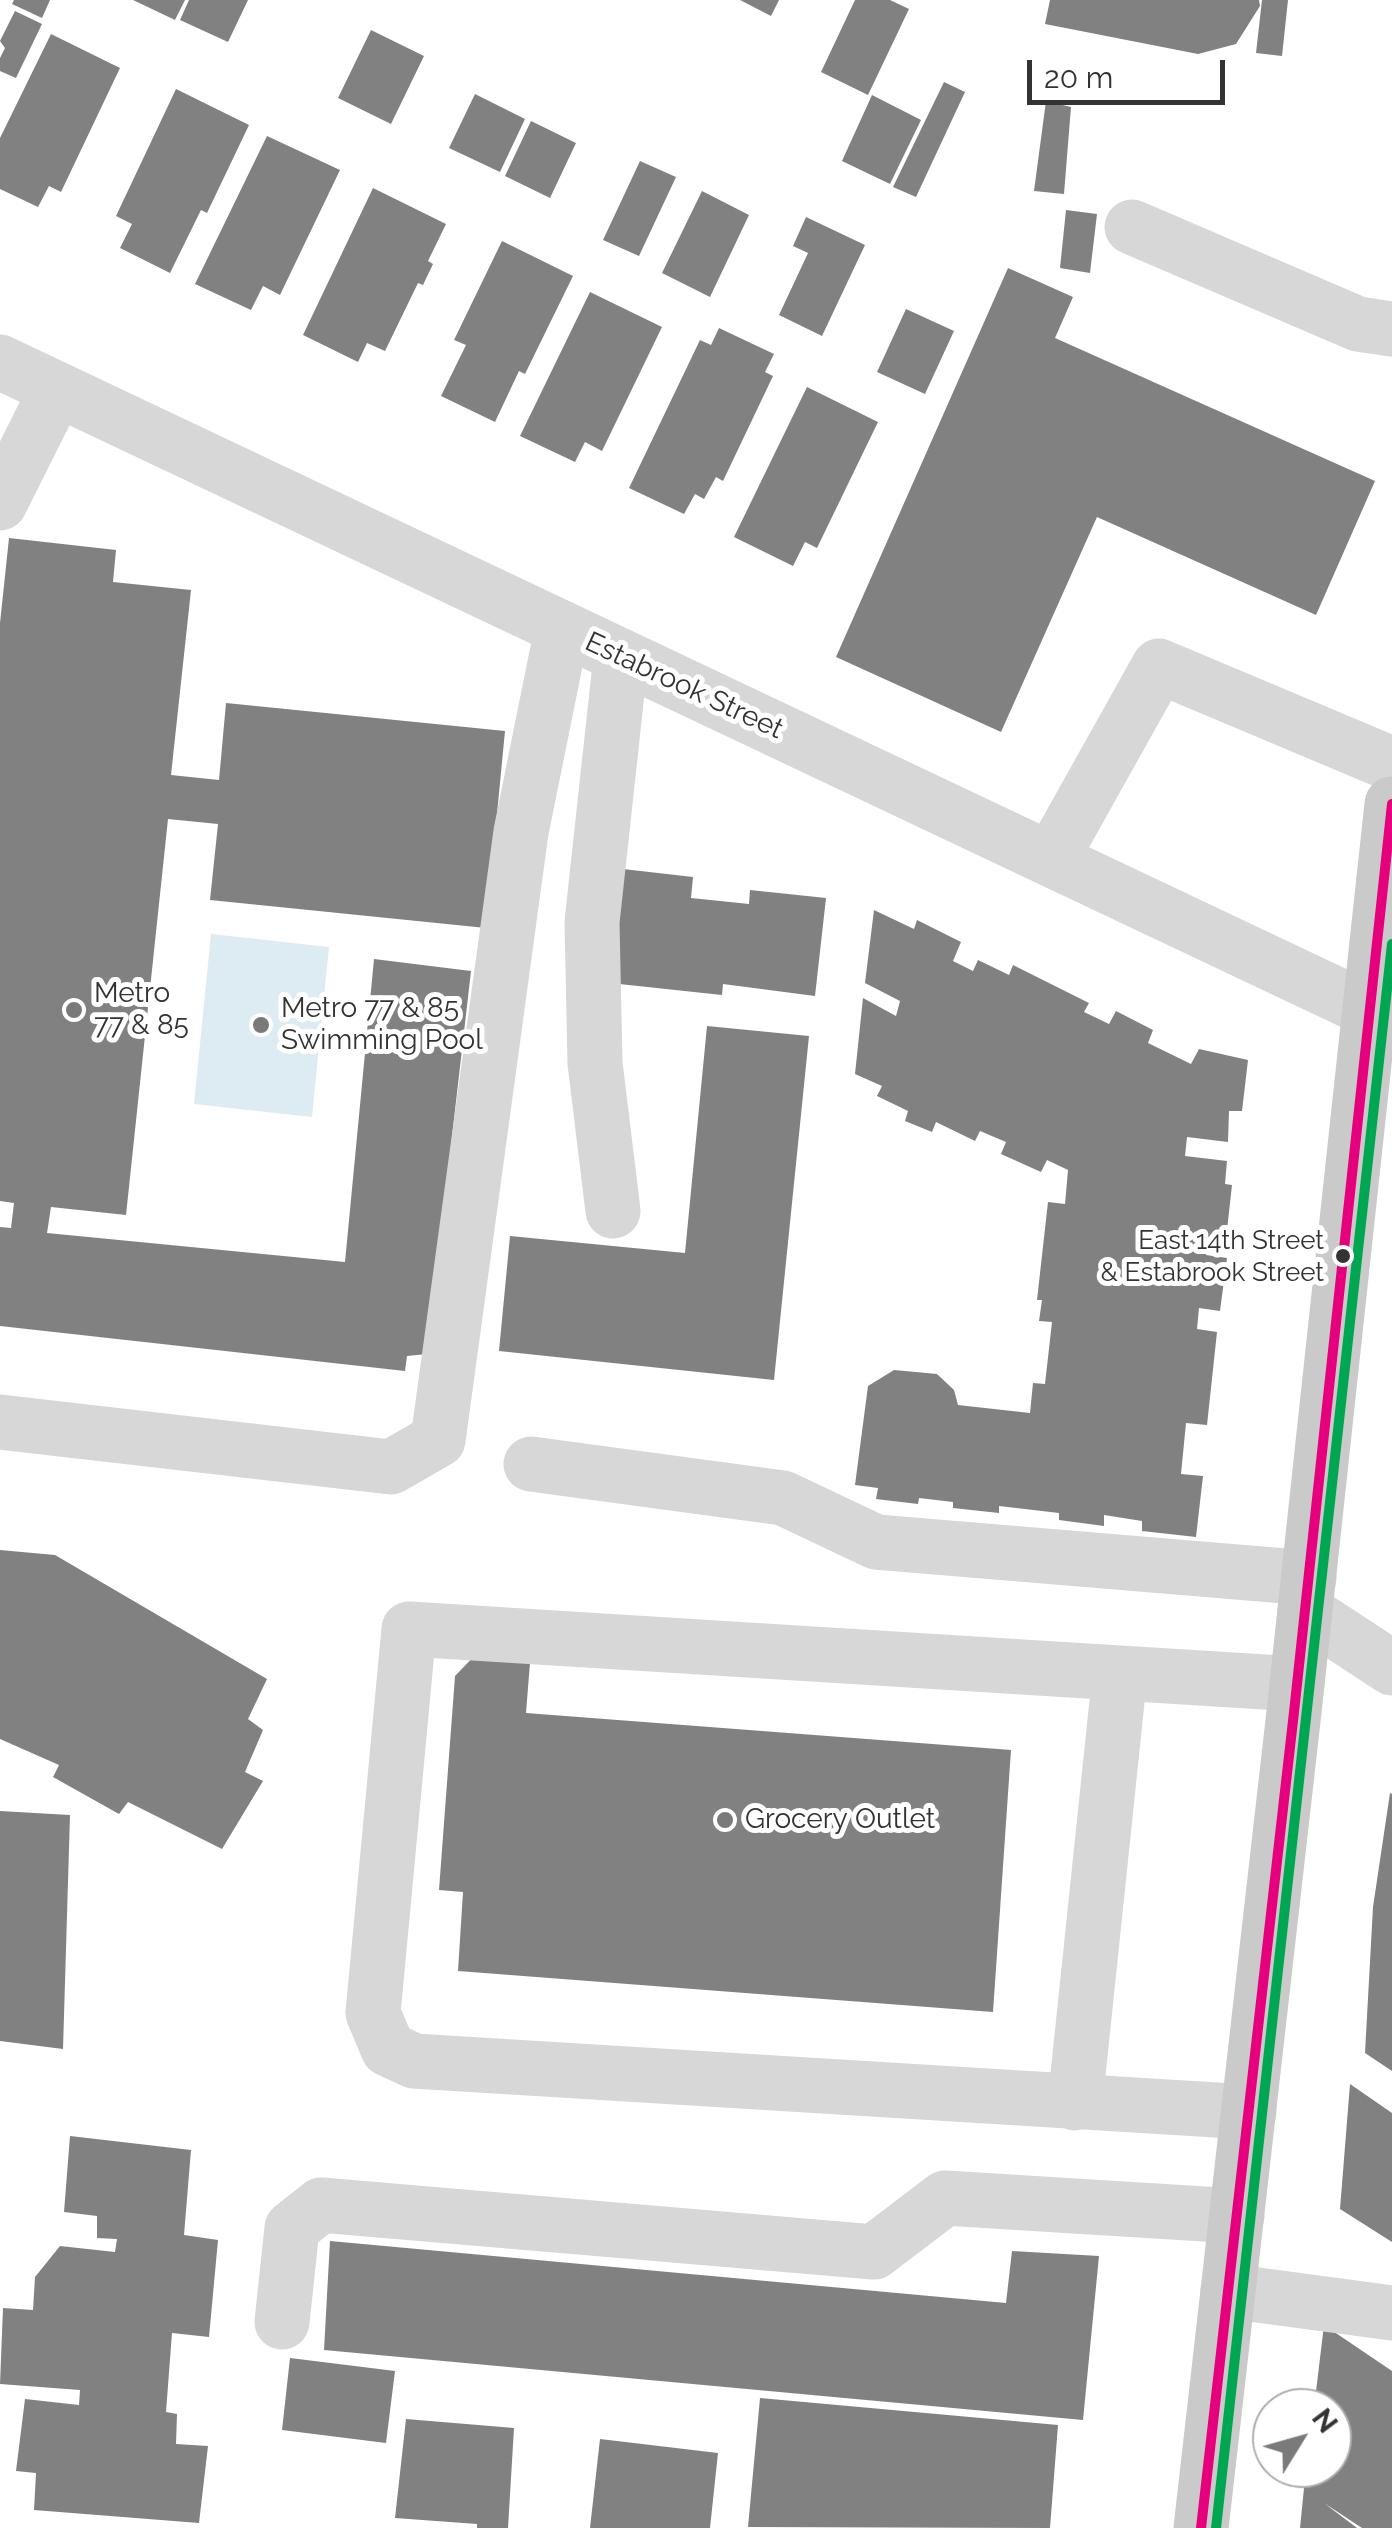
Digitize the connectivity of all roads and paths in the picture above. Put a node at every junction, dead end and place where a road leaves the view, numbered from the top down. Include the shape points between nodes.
1 (1132, 227) dead end
2 (1392, 328) edge
3 (0, 362) edge
4 (58, 388) junction
5 (0, 503) edge
6 (562, 628) junction
7 (621, 656) junction
8 (1392, 764) edge
9 (1392, 804) edge
10 (1050, 859) junction
11 (1369, 1010) junction
12 (613, 1211) dead end
13 (0, 1422) edge
14 (530, 1464) dead end
15 (1307, 1595) junction
16 (1392, 1668) edge
17 (1120, 1673) junction
18 (1297, 1684) junction
19 (1075, 2103) junction
20 (1249, 2112) junction
21 (1237, 2216) junction
22 (1228, 2291) junction
23 (1392, 2312) edge
24 (282, 2322) dead end
25 (1201, 2528) edge

1 - 2 street via 1358,324
3 - 4 street, Estabrook Street
4 - 5 street
4 - 6 street, Estabrook Street
6 - 7 street, Estabrook Street
6 - 13 street via 521,832 438,1440 391,1467
7 - 10 street, Estabrook Street
7 - 12 street via 592,922 595,1062
8 - 10 street via 1159,666
9 - 11 main road
10 - 11 street, Estabrook Street
11 - 15 main road
14 - 15 street via 783,1498 876,1542
15 - 16 street
15 - 18 main road
17 - 18 street
17 - 19 street
17 - 19 street via 409,1628 373,2013 388,2049 414,2060
18 - 20 main road
19 - 20 street
20 - 21 main road
21 - 22 main road
21 - 24 street via 945,2198 874,2252 322,2205 292,2228
22 - 23 street
22 - 25 main road

